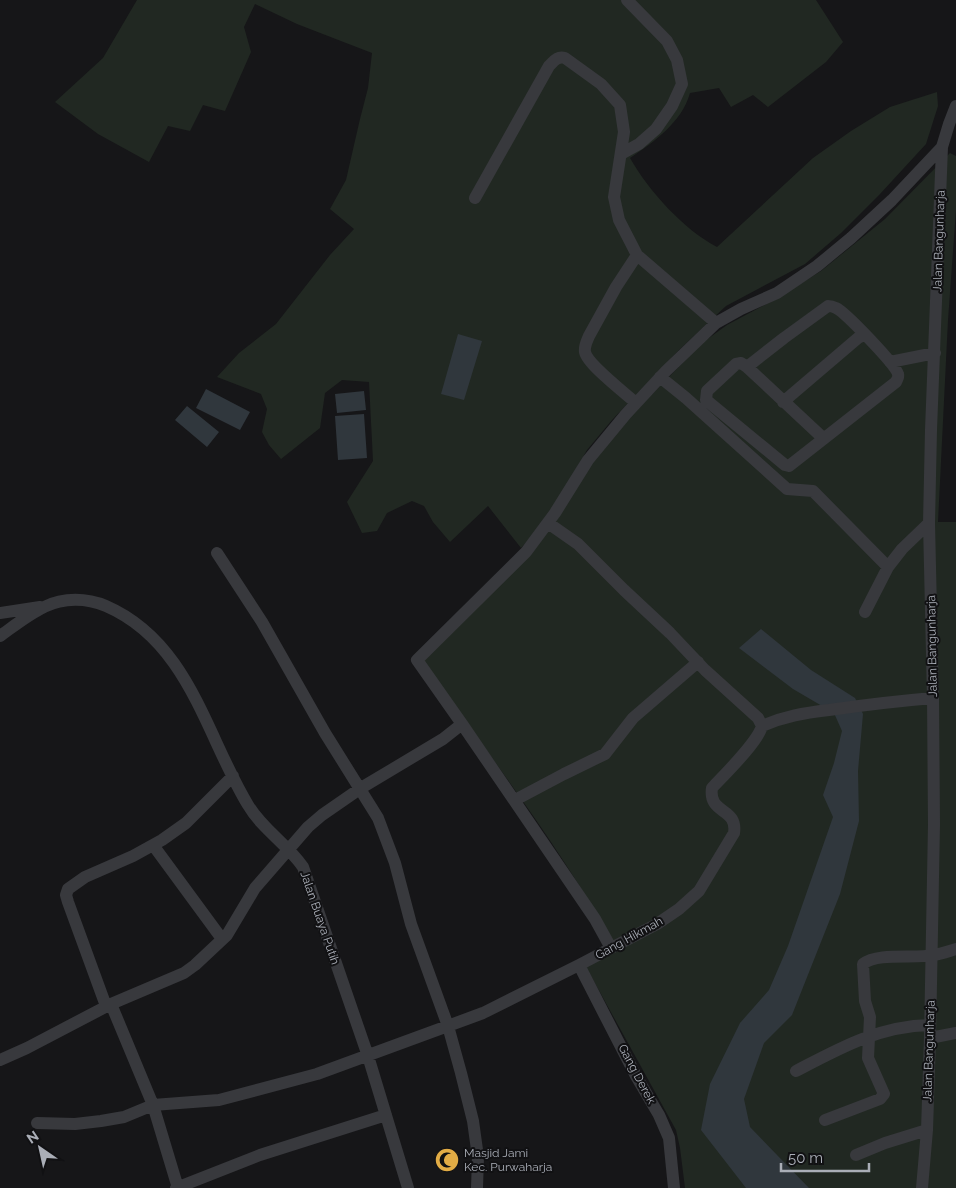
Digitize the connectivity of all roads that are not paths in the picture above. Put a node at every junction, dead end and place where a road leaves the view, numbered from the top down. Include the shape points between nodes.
1 (627, 0) edge
2 (956, 106) edge
3 (942, 147) junction
4 (622, 154) junction
5 (475, 198) dead end
6 (637, 255) junction
7 (716, 324) junction
8 (864, 334) junction
9 (935, 353) junction
10 (890, 362) junction
11 (747, 367) junction
12 (660, 377) junction
13 (784, 402) junction
14 (636, 403) junction
15 (824, 438) junction
16 (548, 523) junction
17 (929, 523) junction
18 (217, 553) dead end
19 (888, 567) junction
20 (45, 606) junction
21 (865, 612) dead end
22 (0, 613) edge
23 (0, 636) edge
24 (698, 662) junction
25 (933, 698) junction
26 (462, 724) junction
27 (762, 726) junction
28 (233, 776) junction
29 (360, 788) junction
30 (515, 800) junction
31 (153, 845) junction
32 (289, 849) junction
33 (222, 940) junction
34 (611, 948) junction
35 (956, 949) edge
36 (932, 956) junction
37 (580, 966) junction
38 (109, 1005) junction
39 (930, 1025) junction
40 (448, 1026) junction
41 (956, 1033) edge
42 (870, 1035) junction
43 (930, 1038) junction
44 (368, 1056) junction
45 (0, 1060) edge
46 (796, 1071) dead end
47 (153, 1105) junction
48 (386, 1115) junction
49 (825, 1120) dead end
50 (37, 1123) dead end
51 (927, 1130) junction
52 (856, 1155) dead end
53 (178, 1188) edge
54 (408, 1188) edge
55 (477, 1188) edge
56 (674, 1188) edge
57 (922, 1188) edge

1 - 4 street via 667,41 677,60 682,84 656,129
2 - 3 street, Jalan Bangunharja
3 - 7 street via 892,200 817,266 777,293
3 - 9 street, Jalan Bangunharja
4 - 5 street via 624,132 620,105 601,84 565,58 556,58 548,66
4 - 6 street via 614,197 619,220
6 - 7 street
6 - 14 street via 589,336 585,352 593,366
7 - 12 street
8 - 10 street
8 - 11 street via 835,307 828,306
8 - 13 street
9 - 10 street
9 - 17 street, Jalan Bangunharja
10 - 15 street via 898,373 896,382
11 - 13 street
11 - 15 street via 736,364 708,391 706,400 785,465 796,462
12 - 14 street
12 - 19 street via 787,490 813,491
13 - 15 street
14 - 16 street via 588,460
16 - 24 street via 578,544
16 - 26 street via 526,552 417,660
17 - 19 street via 902,548
17 - 25 street, Jalan Bangunharja
18 - 29 street via 262,622
19 - 21 street
20 - 22 street
20 - 23 street
20 - 28 street, Jalan Buaya Putih via 76,598 120,612 137,625 175,664 193,693
24 - 27 street via 758,718
24 - 30 street via 633,718 605,754
25 - 27 street via 804,712
25 - 36 street, Jalan Bangunharja
26 - 29 street
26 - 30 street
27 - 34 street, Gang Hikmah via 753,742 712,788 716,806 731,816 735,824 734,833 699,890 657,924
28 - 31 street via 186,823
28 - 32 street, Jalan Buaya Putih via 260,822
29 - 32 street via 308,827
29 - 40 street via 378,818 392,855 411,924
30 - 34 street via 596,919
31 - 33 street
31 - 38 street via 85,877 68,889 66,895
32 - 33 street via 254,888
32 - 44 street, Jalan Buaya Putih via 303,867
33 - 38 street via 184,973
34 - 37 street, Gang Hikmah
35 - 36 street
36 - 39 street, Jalan Bangunharja
36 - 42 street via 872,959 863,964
37 - 40 street, Gang Hikmah
37 - 56 street, Gang Derek via 669,1138
38 - 45 street
38 - 47 street
39 - 42 street via 905,1026
39 - 43 street, Jalan Bangunharja
40 - 44 street, Gang Hikmah
40 - 55 street via 473,1121 478,1157
41 - 43 street
42 - 46 street
42 - 49 street via 868,1058 883,1096
43 - 51 street, Jalan Bangunharja
44 - 47 street, Gang Hikmah via 317,1074 220,1100
44 - 48 street, Jalan Buaya Putih
47 - 50 street, Gang Hikmah via 124,1117 102,1121
47 - 53 street
48 - 53 street via 260,1154
48 - 54 street, Jalan Buaya Putih
51 - 52 street
51 - 57 street, Jalan Bangunharja

